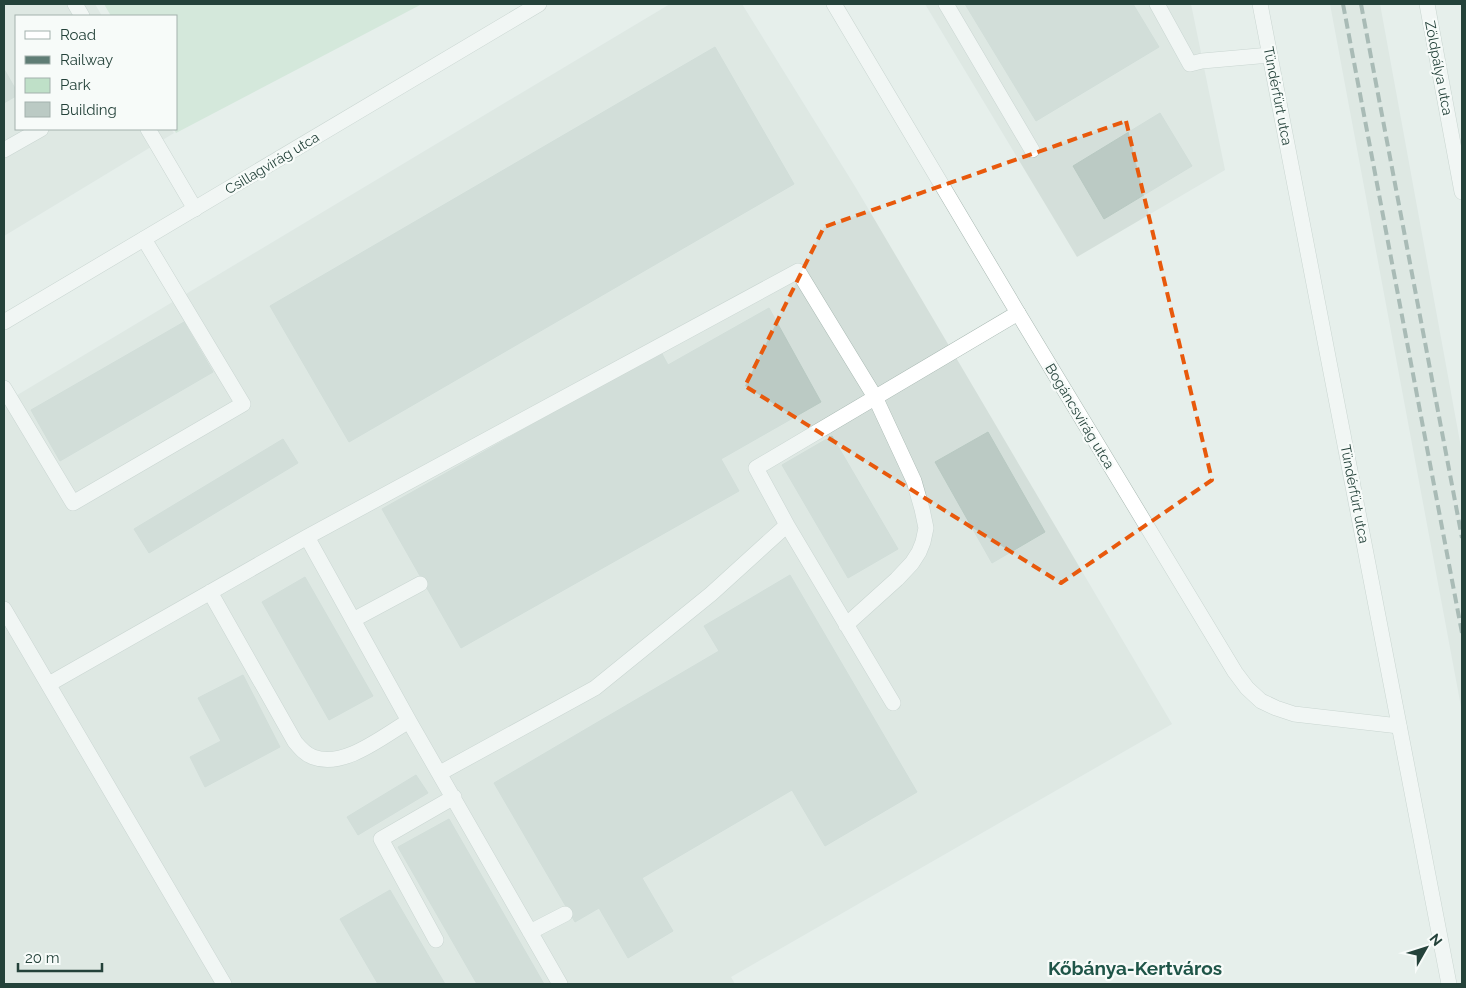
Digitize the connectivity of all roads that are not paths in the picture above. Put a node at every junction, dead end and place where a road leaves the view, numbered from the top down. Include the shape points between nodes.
1 (75, 4) edge
2 (540, 4) edge
3 (834, 4) edge
4 (946, 4) edge
5 (1157, 4) edge
6 (1260, 4) edge
7 (1427, 4) edge
8 (81, 15) edge
9 (1270, 55) junction
10 (39, 130) edge
11 (149, 130) edge
12 (4, 150) edge
13 (1032, 150) dead end
14 (1462, 192) edge
15 (195, 209) junction
16 (144, 239) junction
17 (1018, 313) junction
18 (4, 322) edge
19 (4, 388) edge
20 (876, 397) junction
21 (787, 525) junction
22 (307, 537) junction
23 (420, 584) dead end
24 (210, 592) junction
25 (4, 609) edge
26 (353, 620) junction
27 (846, 625) junction
28 (49, 684) junction
29 (893, 704) dead end
30 (409, 722) junction
31 (1399, 726) junction
32 (440, 773) junction
33 (454, 797) junction
34 (565, 914) dead end
35 (530, 932) junction
36 (436, 940) dead end
37 (224, 984) edge
38 (560, 984) edge
39 (1449, 984) edge

1 - 8 street
2 - 15 street, Csillagvirág utca
3 - 17 street, Bogáncsvirág utca
4 - 13 street
5 - 9 street via 1190,64
6 - 9 street, Tündérfürt utca
7 - 14 street, Zöldpálya utca
9 - 31 street, Tündérfürt utca
10 - 12 street
11 - 15 street
15 - 16 street, Csillagvirág utca
16 - 18 street, Csillagvirág utca
16 - 19 street via 243,404 73,503
17 - 20 street
17 - 31 street, Bogáncsvirág utca via 1247,688 1261,700 1294,714
20 - 21 street via 756,468
20 - 22 street via 798,271
20 - 27 street via 914,481 926,528 912,563
21 - 27 street
21 - 32 street via 711,594 595,688
22 - 24 street
22 - 26 street
23 - 26 street
24 - 28 street
24 - 30 street via 295,742 311,756 332,759 351,755
25 - 28 street
26 - 30 street
27 - 29 street
28 - 37 street
30 - 32 street
31 - 39 street, Tündérfürt utca
32 - 33 street
33 - 35 street
33 - 36 street via 381,838
34 - 35 street
35 - 38 street

